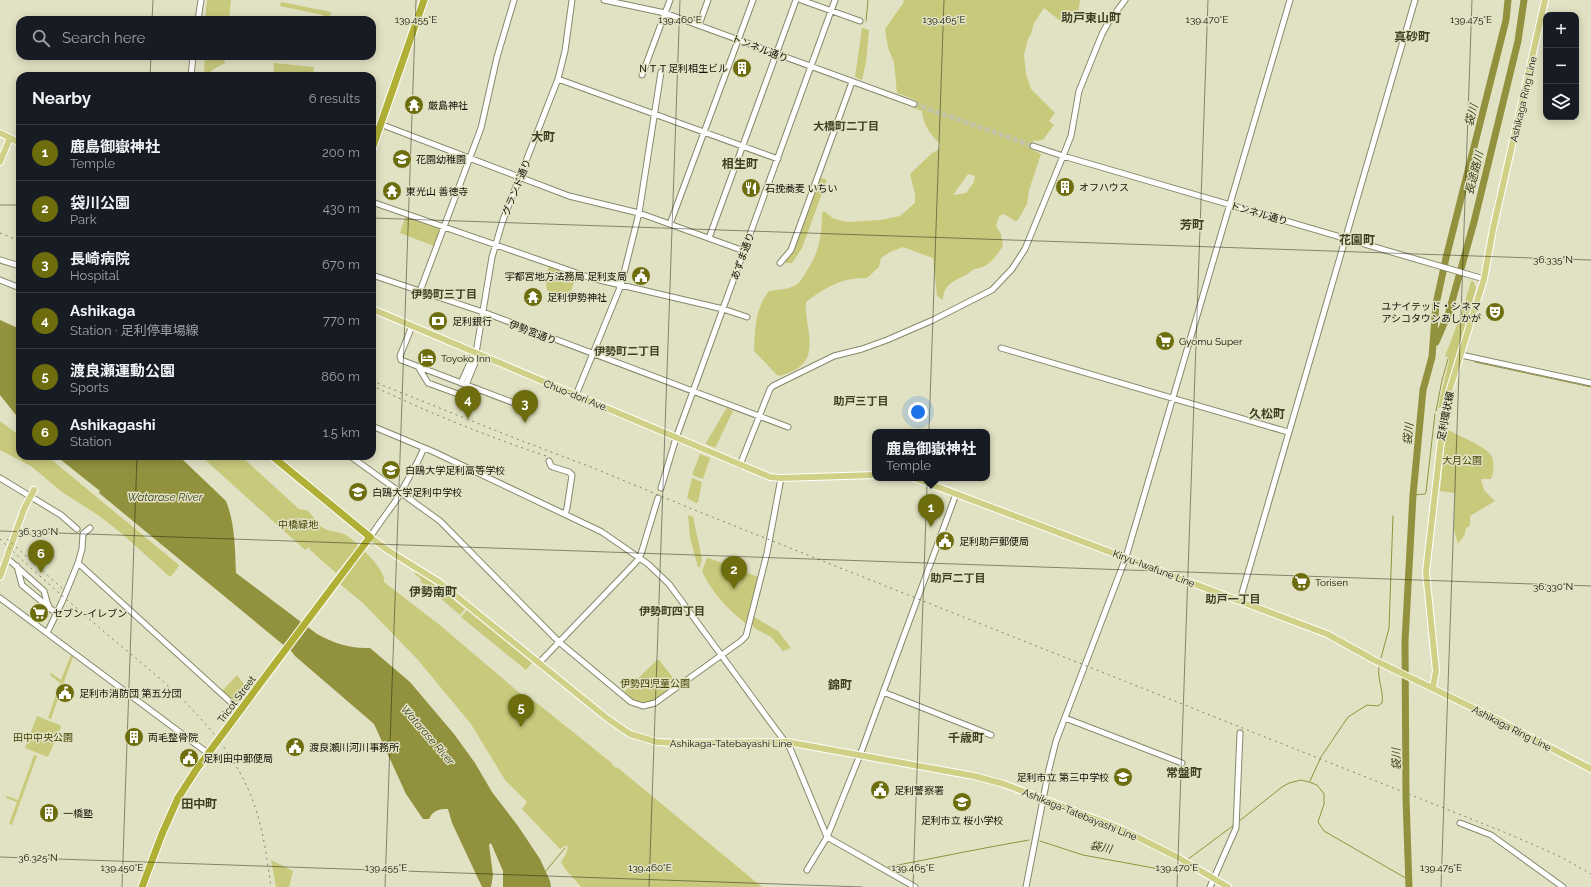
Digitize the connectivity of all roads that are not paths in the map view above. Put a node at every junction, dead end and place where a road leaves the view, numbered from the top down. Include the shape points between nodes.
1 (201, 0) edge
2 (424, 0) edge
3 (514, 0) edge
4 (572, 0) edge
5 (604, 0) edge
6 (670, 0) edge
7 (708, 0) edge
8 (753, 0) edge
9 (796, 0) edge
10 (801, 0) edge
11 (835, 0) edge
12 (1125, 0) edge
13 (1290, 0) edge
14 (1415, 0) edge
15 (1544, 0) edge
16 (831, 10) junction
17 (665, 13) junction
18 (199, 16) edge
19 (860, 21) dead end
20 (699, 25) junction
21 (738, 39) junction
22 (776, 54) junction
23 (193, 60) edge
24 (812, 67) junction
25 (191, 72) edge
26 (662, 72) dead end
27 (642, 75) dead end
28 (558, 79) junction
29 (852, 82) junction
30 (914, 104) tunnel mouth
31 (655, 114) junction
32 (380, 124) junction
33 (704, 132) junction
34 (0, 133) edge
35 (376, 136) edge
36 (10, 138) junction
37 (16, 141) edge
38 (1033, 146) tunnel mouth
39 (743, 147) junction
40 (1064, 156) junction
41 (470, 158) junction
42 (778, 159) junction
43 (0, 162) edge
44 (520, 177) junction
45 (376, 203) edge
46 (1230, 205) junction
47 (639, 212) junction
48 (670, 224) junction
49 (444, 228) junction
50 (709, 238) junction
51 (1345, 239) junction
52 (495, 245) junction
53 (744, 251) junction
54 (0, 260) edge
55 (780, 263) dead end
56 (16, 265) edge
57 (376, 276) edge
58 (1484, 279) junction
59 (0, 280) edge
60 (621, 285) junction
61 (16, 286) edge
62 (420, 291) junction
63 (723, 309) junction
64 (376, 311) edge
65 (483, 312) junction
66 (747, 317) dead end
67 (412, 326) junction
68 (1001, 348) dead end
69 (476, 353) junction
70 (593, 354) junction
71 (1461, 355) junction
72 (419, 368) junction
73 (447, 378) junction
74 (1591, 383) edge
75 (464, 384) junction
76 (443, 388) junction
77 (478, 389) junction
78 (693, 392) junction
79 (576, 395) junction
80 (1173, 398) junction
81 (530, 409) dead end
82 (760, 416) junction
83 (788, 427) dead end
84 (376, 428) edge
85 (1288, 432) junction
86 (676, 438) junction
87 (424, 448) junction
88 (277, 460) edge
89 (356, 460) edge
90 (549, 461) dead end
91 (740, 465) junction
92 (872, 475) edge
93 (0, 478) edge
94 (781, 478) junction
95 (922, 481) edge
96 (661, 488) dead end
97 (34, 490) dead end
98 (956, 494) junction
99 (31, 497) junction
100 (658, 498) dead end
101 (565, 514) junction
102 (90, 528) dead end
103 (77, 529) dead end
104 (368, 540) junction
105 (1126, 557) junction
106 (6, 558) junction
107 (639, 558) junction
108 (78, 563) junction
109 (17, 566) junction
110 (0, 577) edge
111 (0, 598) edge
112 (1240, 600) junction
113 (50, 609) junction
114 (57, 614) junction
115 (48, 633) junction
116 (559, 642) junction
117 (722, 655) junction
118 (539, 663) junction
119 (1433, 687) junction
120 (883, 692) junction
121 (236, 707) dead end
122 (1065, 718) junction
123 (1240, 733) dead end
124 (991, 735) dead end
125 (787, 742) junction
126 (860, 755) junction
127 (213, 757) dead end
128 (1182, 763) dead end
129 (1591, 769) edge
130 (1043, 799) junction
131 (1460, 823) dead end
132 (827, 837) junction
133 (807, 870) dead end
134 (1213, 878) junction
135 (142, 887) edge
136 (915, 887) edge
137 (1026, 887) edge
138 (1210, 887) edge
139 (1228, 887) edge
140 (1563, 887) edge

1 - 18 street
2 - 32 highway
3 - 41 street via 497,57 481,128
4 - 28 street, グランド通り via 565,51
5 - 17 street, トンネル通り
6 - 17 street
7 - 20 street
8 - 21 street
9 - 22 street
10 - 16 street
11 - 16 street, あずま通り
12 - 40 street via 1108,23 1079,91
13 - 46 street
14 - 51 street
15 - 58 main road, 足利環状線
16 - 19 street
16 - 24 street, あずま通り
17 - 20 street, トンネル通り
17 - 27 street
20 - 21 street, トンネル通り
21 - 22 street, トンネル通り
21 - 33 street
22 - 24 street, トンネル通り
22 - 39 street
23 - 25 street
24 - 29 street, トンネル通り
24 - 42 street, あずま通り
26 - 31 street
28 - 31 street
28 - 44 street, グランド通り
29 - 30 street, トンネル通り
29 - 55 street via 791,250
31 - 33 street
31 - 47 street
32 - 35 highway
32 - 41 street
33 - 39 street
33 - 48 street
34 - 36 main road
36 - 37 main road
36 - 43 main road
38 - 40 street, トンネル通り
39 - 42 street
39 - 50 street
40 - 46 street, トンネル通り
40 - 82 street via 1026,249 992,290 906,333 834,356 773,386
41 - 44 street
41 - 49 street
42 - 53 street, あずま通り
44 - 47 street via 569,196
44 - 52 street, グランド通り
45 - 49 street
46 - 51 street, トンネル通り
46 - 80 street
47 - 48 street
47 - 60 street
48 - 50 street
49 - 52 street
49 - 62 street
50 - 53 street
51 - 58 street, トンネル通り
51 - 85 street
52 - 60 street via 591,278
52 - 65 street, グランド通り
53 - 63 street, あずま通り
54 - 56 street
57 - 62 street, 伊勢宮通り
58 - 71 main road, 足利環状線
59 - 61 street
60 - 63 street
60 - 70 street
62 - 65 street, 伊勢宮通り
63 - 66 street
63 - 78 street, あずま通り
64 - 67 main road, Chuo-dori Ave.
65 - 69 street, グランド通り
65 - 70 street, 伊勢宮通り
67 - 69 main road, Chuo-dori Ave.
67 - 72 street via 400,358
68 - 80 street
69 - 75 street, グランド通り via 477,358
69 - 79 main road, Chuo-dori Ave.
70 - 78 street, 伊勢宮通り
70 - 79 street
71 - 74 street
71 - 119 main road, 足利環状線 via 1444,414 1427,564 1436,671
72 - 73 street
72 - 76 street via 428,383
73 - 75 street
73 - 76 street
75 - 77 street
76 - 77 street via 471,399
77 - 81 street
78 - 82 street, 伊勢宮通り
78 - 86 street, あずま通り
79 - 86 main road, Chuo-dori Ave.
80 - 85 street
80 - 105 street
82 - 83 street, 伊勢宮通り
82 - 91 street
84 - 87 street
85 - 112 street
86 - 91 main road, Chuo-dori Ave.
86 - 96 street, あずま通り
87 - 101 street
87 - 104 street, bridge via 397,499
88 - 104 highway
89 - 116 street via 440,520
90 - 101 street via 550,466 572,475
91 - 94 main road, Chuo-dori Ave. via 770,477
92 - 94 main road
93 - 99 street
94 - 117 street via 767,554 748,631 741,641
95 - 98 main road, Kiryu-Iwafune Line
97 - 99 main road
98 - 105 main road, Kiryu-Iwafune Line
98 - 120 street
99 - 103 street via 61,515
99 - 106 main road
100 - 107 street
101 - 107 street via 602,532
102 - 108 street via 82,537
104 - 118 main road, Ashikaga-Tatebayashi Line via 439,582
104 - 135 highway, Tricot Street, bridge via 196,770 178,798
105 - 112 main road, Kiryu-Iwafune Line
105 - 122 street
106 - 109 street
106 - 110 main road
107 - 116 street
107 - 117 street via 656,570 669,584
108 - 114 street
108 - 121 street
109 - 113 street via 44,590
109 - 113 street via 22,585
111 - 115 street
112 - 119 main road, Kiryu-Iwafune Line via 1327,634 1394,670
113 - 114 street
114 - 115 street
115 - 127 street
116 - 117 street via 631,702 643,706 655,703
116 - 118 street
117 - 125 street
118 - 125 main road, Ashikaga-Tatebayashi Line via 608,720 637,737 669,743
119 - 129 main road, Ashikaga Ring Line
120 - 124 street
120 - 126 street
122 - 128 street
122 - 130 street via 1052,755
123 - 134 street via 1236,828
125 - 126 main road, Ashikaga-Tatebayashi Line
125 - 132 street
126 - 130 main road, Ashikaga-Tatebayashi Line via 974,776
126 - 132 street
130 - 134 main road, Ashikaga-Tatebayashi Line via 1117,827
130 - 137 street
131 - 140 street via 1491,835
132 - 133 street
132 - 136 street
134 - 138 street
134 - 139 main road, Ashikaga-Tatebayashi Line

